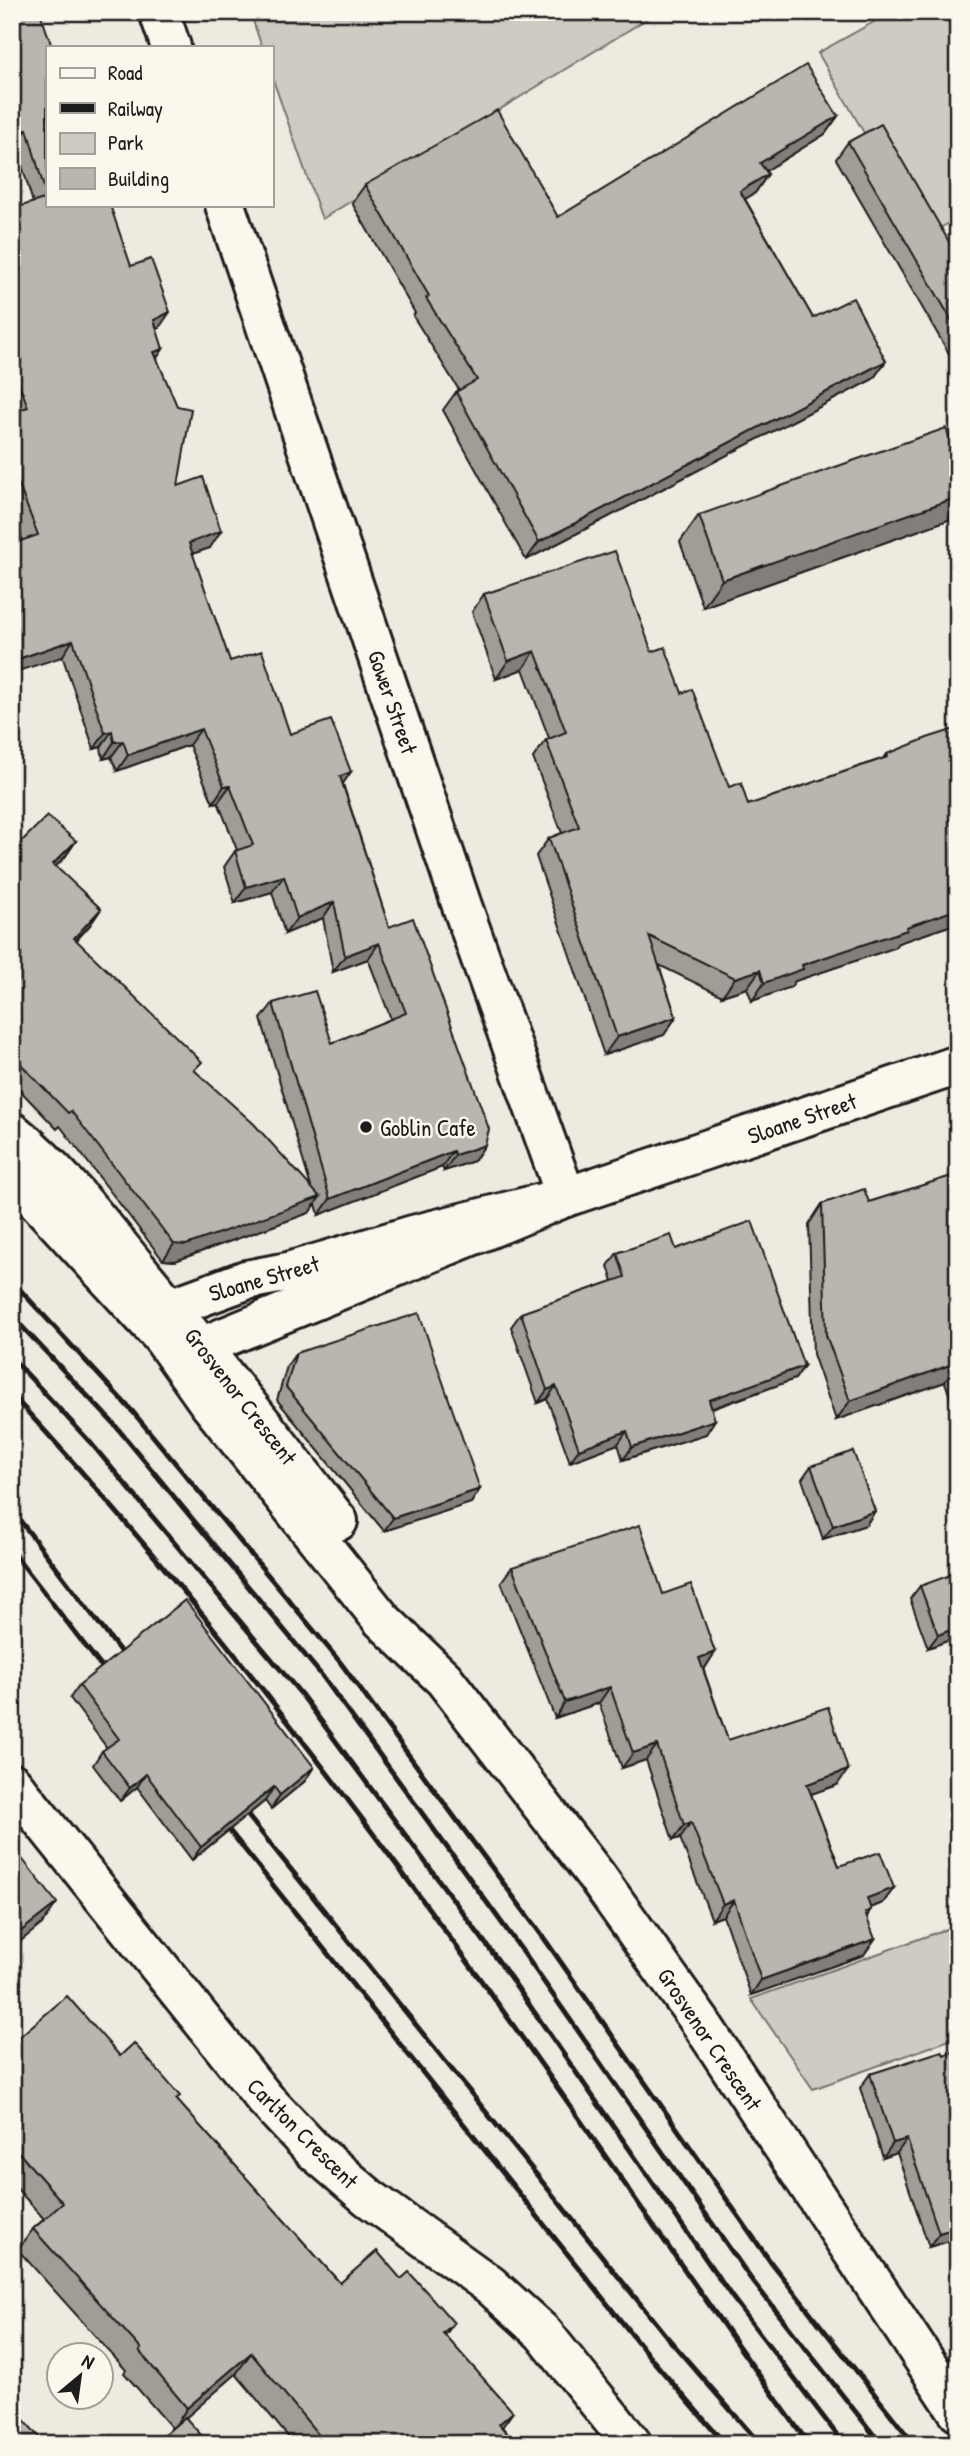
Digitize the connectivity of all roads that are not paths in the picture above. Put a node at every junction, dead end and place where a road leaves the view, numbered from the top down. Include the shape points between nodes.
1 (159, 12) edge
2 (171, 46) edge
3 (225, 206) edge
4 (958, 1065) edge
5 (12, 1132) edge
6 (12, 1174) edge
7 (566, 1197) junction
8 (166, 1323) junction
9 (203, 1346) junction
10 (444, 1679) junction
11 (12, 1783) edge
12 (958, 2411) edge
13 (632, 2444) edge

1 - 2 street
3 - 7 street, Gower Street via 457,893
4 - 7 street, Sloane Street
5 - 8 street, Grosvenor Crescent via 90,1210
6 - 8 street, Grosvenor Crescent
7 - 8 street, Sloane Street via 246,1280
7 - 9 street, Sloane Street
8 - 9 street, Grosvenor Crescent
8 - 10 street, Grosvenor Crescent via 208,1402 382,1620
9 - 10 street, Grosvenor Crescent via 403,1604
10 - 12 street, Grosvenor Crescent via 695,2013
11 - 13 street, Carlton Crescent via 265,2099 313,2150 369,2198 480,2277 543,2333

